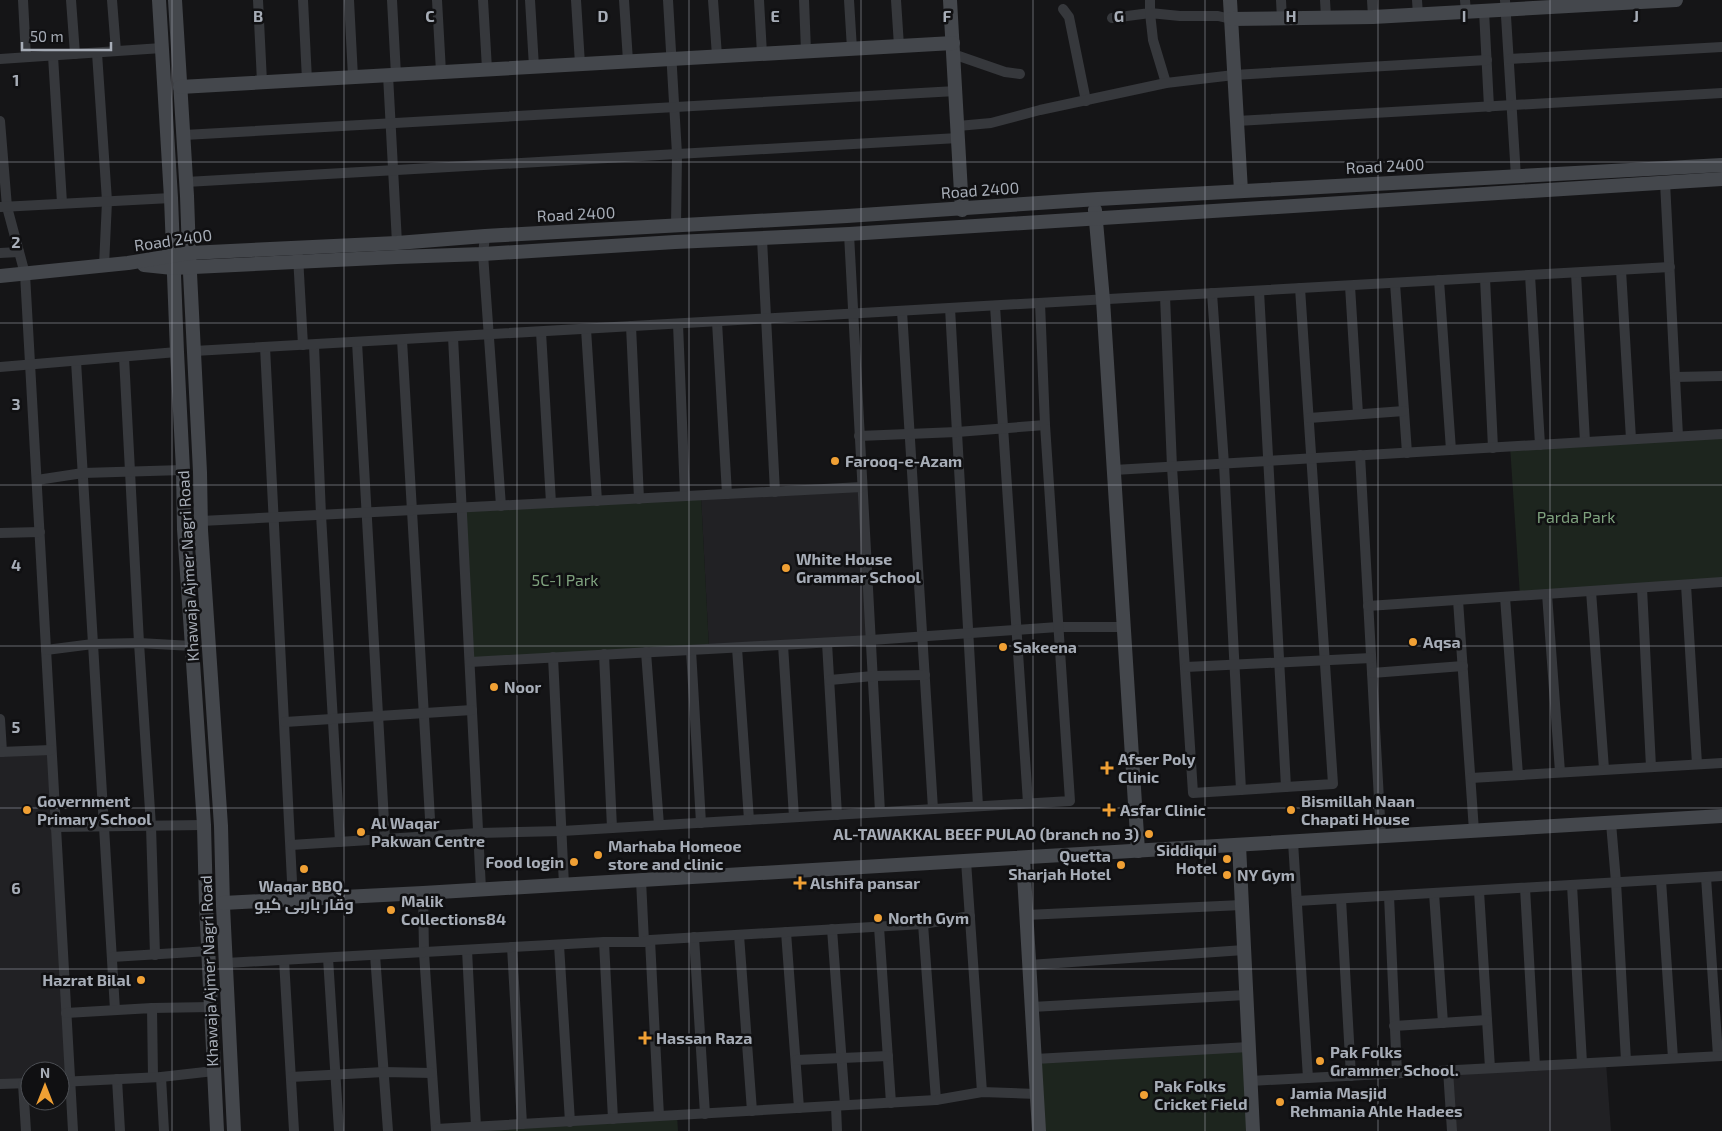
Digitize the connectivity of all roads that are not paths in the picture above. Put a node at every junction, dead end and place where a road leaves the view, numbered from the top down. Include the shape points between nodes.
1 (23, 0) edge
2 (71, 0) edge
3 (112, 0) edge
4 (159, 0) edge
5 (175, 0) edge
6 (258, 0) edge
7 (303, 0) edge
8 (348, 0) edge
9 (392, 0) edge
10 (437, 0) edge
11 (483, 0) edge
12 (530, 0) edge
13 (576, 0) edge
14 (624, 0) edge
15 (668, 0) edge
16 (714, 0) edge
17 (759, 0) edge
18 (804, 0) edge
19 (849, 0) edge
20 (896, 0) edge
21 (950, 0) edge
22 (1150, 0) edge
23 (1230, 0) edge
24 (1281, 0) edge
25 (1325, 0) edge
26 (1372, 0) edge
27 (1417, 0) edge
28 (1676, 0) edge
29 (1645, 1) edge
30 (1601, 2) edge
31 (1556, 3) edge
32 (1506, 5) edge
33 (1466, 6) edge
34 (1063, 9) dead end
35 (1484, 11) junction
36 (1150, 13) junction
37 (1418, 15) junction
38 (1326, 17) junction
39 (1373, 17) junction
40 (1112, 18) dead end
41 (1231, 19) junction
42 (1282, 19) junction
43 (899, 46) junction
44 (1722, 47) edge
45 (162, 48) junction
46 (953, 48) junction
47 (852, 49) junction
48 (116, 51) junction
49 (806, 51) junction
50 (97, 52) junction
51 (75, 54) junction
52 (762, 54) junction
53 (53, 56) junction
54 (717, 56) junction
55 (26, 58) junction
56 (0, 59) edge
57 (672, 59) junction
58 (1509, 59) junction
59 (1487, 60) junction
60 (628, 61) junction
61 (580, 64) junction
62 (534, 67) junction
63 (487, 69) junction
64 (442, 72) junction
65 (1020, 74) dead end
66 (392, 75) junction
67 (1234, 75) junction
68 (353, 77) junction
69 (307, 80) junction
70 (262, 82) junction
71 (1166, 83) junction
72 (180, 87) junction
73 (956, 91) junction
74 (1722, 93) edge
75 (1086, 101) junction
76 (1512, 105) junction
77 (1489, 106) junction
78 (674, 107) junction
79 (0, 121) edge
80 (1236, 121) junction
81 (390, 123) junction
82 (958, 132) junction
83 (184, 135) junction
84 (1, 152) edge
85 (677, 154) junction
86 (1722, 165) edge
87 (393, 170) junction
88 (1516, 177) junction
89 (1722, 179) edge
90 (186, 182) junction
91 (1665, 182) junction
92 (1241, 191) junction
93 (171, 198) junction
94 (1093, 199) junction
95 (107, 201) junction
96 (62, 204) junction
97 (3, 207) edge
98 (962, 210) junction
99 (1095, 219) junction
100 (676, 226) junction
101 (849, 234) junction
102 (485, 236) junction
103 (762, 239) junction
104 (397, 243) junction
105 (298, 247) junction
106 (19, 252) junction
107 (0, 253) edge
108 (483, 254) junction
109 (189, 260) junction
110 (173, 261) junction
111 (298, 261) junction
112 (104, 266) junction
113 (1670, 267) junction
114 (1621, 270) junction
115 (1576, 273) junction
116 (25, 274) junction
117 (1530, 275) junction
118 (0, 276) edge
119 (1485, 278) junction
120 (1440, 280) junction
121 (1394, 283) junction
122 (1350, 286) junction
123 (1300, 288) junction
124 (1259, 291) junction
125 (1212, 294) junction
126 (1165, 296) junction
127 (1104, 300) junction
128 (1040, 303) junction
129 (995, 306) junction
130 (950, 308) junction
131 (902, 311) junction
132 (853, 314) junction
133 (766, 319) junction
134 (717, 322) junction
135 (678, 324) junction
136 (631, 326) junction
137 (586, 329) junction
138 (541, 332) junction
139 (489, 334) junction
140 (453, 337) junction
141 (402, 340) junction
142 (357, 342) junction
143 (314, 344) junction
144 (303, 345) junction
145 (266, 347) junction
146 (194, 351) junction
147 (177, 352) junction
148 (124, 357) junction
149 (76, 361) junction
150 (31, 365) junction
151 (0, 366) edge
152 (1722, 376) edge
153 (1675, 377) junction
154 (1404, 411) junction
155 (1358, 414) junction
156 (1308, 418) junction
157 (1045, 425) junction
158 (1003, 428) junction
159 (957, 432) junction
160 (910, 433) junction
161 (1722, 434) edge
162 (859, 436) junction
163 (1678, 436) junction
164 (1631, 439) junction
165 (1585, 442) junction
166 (1540, 445) junction
167 (1493, 448) junction
168 (1451, 450) junction
169 (1407, 453) junction
170 (1360, 456) junction
171 (1310, 458) junction
172 (1267, 461) junction
173 (1224, 464) junction
174 (1172, 467) junction
175 (183, 470) junction
176 (1114, 470) junction
177 (130, 472) junction
178 (83, 473) junction
179 (37, 480) junction
180 (200, 484) junction
181 (183, 486) junction
182 (862, 487) junction
183 (775, 492) junction
184 (727, 494) junction
185 (685, 496) junction
186 (639, 499) junction
187 (597, 501) junction
188 (551, 503) junction
189 (501, 506) junction
190 (462, 508) junction
191 (412, 510) junction
192 (367, 513) junction
193 (321, 515) junction
194 (275, 518) junction
195 (201, 521) junction
196 (40, 532) junction
197 (0, 533) edge
198 (1722, 582) edge
199 (1686, 585) junction
200 (1642, 588) junction
201 (1591, 591) junction
202 (1547, 594) junction
203 (1505, 597) junction
204 (1458, 600) junction
205 (1368, 606) junction
206 (1058, 627) junction
207 (1124, 627) junction
208 (1016, 630) junction
209 (969, 634) junction
210 (922, 636) junction
211 (871, 640) junction
212 (139, 643) junction
213 (827, 643) junction
214 (93, 644) junction
215 (783, 645) junction
216 (192, 646) junction
217 (737, 648) junction
218 (46, 650) junction
219 (691, 650) junction
220 (646, 652) junction
221 (604, 654) junction
222 (553, 657) junction
223 (1371, 658) junction
224 (1325, 660) junction
225 (470, 662) junction
226 (1279, 662) junction
227 (1234, 665) junction
228 (1463, 666) junction
229 (1186, 667) junction
230 (1372, 673) junction
231 (925, 675) junction
232 (873, 676) junction
233 (830, 680) junction
234 (472, 710) junction
235 (425, 713) junction
236 (378, 716) junction
237 (0, 719) edge
238 (333, 719) junction
239 (285, 722) junction
240 (51, 750) junction
241 (1, 752) edge
242 (1722, 763) edge
243 (1698, 764) junction
244 (1651, 767) junction
245 (1604, 769) junction
246 (1560, 772) junction
247 (1518, 775) junction
248 (1470, 778) junction
249 (1286, 787) junction
250 (1241, 790) junction
251 (1028, 803) junction
252 (978, 806) junction
253 (933, 809) junction
254 (880, 812) junction
255 (837, 815) junction
256 (1722, 816) edge
257 (794, 817) junction
258 (749, 820) junction
259 (701, 823) junction
260 (1611, 823) junction
261 (204, 825) junction
262 (104, 826) junction
263 (152, 826) junction
264 (658, 826) junction
265 (55, 827) junction
266 (612, 828) junction
267 (562, 831) junction
268 (1474, 831) junction
269 (479, 833) junction
270 (431, 836) junction
271 (1381, 836) junction
272 (385, 839) junction
273 (340, 842) junction
274 (1293, 842) junction
275 (291, 845) junction
276 (1238, 845) junction
277 (1138, 851) junction
278 (222, 858) junction
279 (1023, 858) junction
280 (205, 860) junction
281 (966, 861) junction
282 (1722, 876) edge
283 (1706, 877) junction
284 (641, 880) junction
285 (1661, 880) junction
286 (1616, 882) junction
287 (564, 885) junction
288 (1572, 885) junction
289 (1525, 888) junction
290 (482, 890) junction
291 (1479, 891) junction
292 (424, 893) junction
293 (1434, 893) junction
294 (1389, 896) junction
295 (1341, 899) junction
296 (293, 901) junction
297 (1297, 901) junction
298 (223, 903) junction
299 (1242, 905) junction
300 (1026, 915) junction
301 (970, 916) junction
302 (923, 924) junction
303 (879, 927) junction
304 (832, 930) junction
305 (786, 932) junction
306 (739, 935) junction
307 (694, 937) junction
308 (647, 941) junction
309 (604, 942) junction
310 (559, 945) junction
311 (512, 947) junction
312 (467, 950) junction
313 (1244, 950) junction
314 (209, 951) junction
315 (424, 952) junction
316 (155, 955) junction
317 (375, 955) junction
318 (112, 957) junction
319 (328, 958) junction
320 (284, 960) junction
321 (226, 963) junction
322 (1029, 964) junction
323 (227, 989) junction
324 (211, 990) junction
325 (1246, 995) junction
326 (1032, 1007) junction
327 (152, 1008) junction
328 (211, 1008) junction
329 (115, 1010) junction
330 (66, 1013) junction
331 (1487, 1020) junction
332 (1443, 1023) junction
333 (1394, 1026) junction
334 (1249, 1047) junction
335 (888, 1056) junction
336 (1720, 1056) edge
337 (842, 1058) junction
338 (1673, 1058) junction
339 (1035, 1059) junction
340 (796, 1060) junction
341 (65, 1061) edge
342 (1626, 1061) junction
343 (1582, 1063) junction
344 (1535, 1066) junction
345 (1490, 1068) junction
346 (1448, 1070) junction
347 (214, 1071) junction
348 (384, 1072) junction
349 (432, 1073) junction
350 (1396, 1073) junction
351 (335, 1074) junction
352 (1350, 1076) junction
353 (157, 1077) junction
354 (291, 1077) junction
355 (1308, 1078) junction
356 (117, 1079) junction
357 (1250, 1081) junction
358 (70, 1082) edge
359 (20, 1083) edge
360 (0, 1084) edge
361 (982, 1092) junction
362 (1037, 1094) junction
363 (936, 1100) junction
364 (891, 1103) junction
365 (840, 1106) junction
366 (799, 1108) junction
367 (26, 1111) edge
368 (70, 1111) edge
369 (752, 1111) junction
370 (705, 1114) junction
371 (658, 1116) junction
372 (613, 1119) junction
373 (570, 1122) junction
374 (522, 1124) junction
375 (476, 1127) junction
376 (436, 1130) edge
377 (26, 1131) edge
378 (73, 1131) edge
379 (120, 1131) edge
380 (164, 1131) edge
381 (217, 1131) edge
382 (234, 1131) edge
383 (294, 1131) edge
384 (339, 1131) edge
385 (388, 1131) edge
386 (838, 1131) edge
387 (1039, 1131) edge
388 (1253, 1131) edge
389 (1452, 1131) edge

1 - 55 street
2 - 51 street
3 - 48 street
4 - 45 street, Khawaja Ajmer Nagri Road
5 - 72 street, Khawaja Ajmer Nagri Road
6 - 70 street
7 - 69 street
8 - 68 street
9 - 66 street
10 - 64 street
11 - 63 street
12 - 62 street
13 - 61 street
14 - 60 street
15 - 57 street
16 - 54 street
17 - 52 street
18 - 49 street
19 - 47 street
20 - 43 street
21 - 46 street
22 - 36 street
23 - 41 street
24 - 42 street
25 - 38 street
26 - 39 street
27 - 37 street
28 - 29 street
29 - 30 street
30 - 31 street
31 - 32 street
32 - 35 street
32 - 58 street
33 - 35 street
33 - 37 street
34 - 75 street via 1069,17
35 - 59 street
36 - 40 street
36 - 41 street
36 - 71 street via 1153,40
37 - 39 street
38 - 39 street
38 - 42 street
41 - 42 street
41 - 67 street
43 - 46 street
43 - 47 street
44 - 58 street
45 - 48 street
45 - 93 street, Khawaja Ajmer Nagri Road
46 - 65 street via 1005,72
46 - 73 street
47 - 49 street
48 - 50 street
49 - 52 street
50 - 51 street
50 - 95 street
51 - 53 street
52 - 54 street
53 - 55 street
53 - 96 street
54 - 57 street
55 - 56 street
57 - 60 street
57 - 78 street
58 - 76 street
59 - 67 street
59 - 77 street
60 - 61 street
61 - 62 street
62 - 63 street
63 - 64 street
64 - 66 street
66 - 68 street
66 - 81 street
67 - 71 street
67 - 80 street
68 - 69 street
69 - 70 street
70 - 72 street
71 - 75 street
72 - 83 street, Khawaja Ajmer Nagri Road
73 - 78 street
73 - 82 street
74 - 76 street
75 - 82 street
76 - 77 street
76 - 88 street
77 - 80 street
78 - 81 street
78 - 85 street
79 - 84 street
80 - 92 street
81 - 83 street
81 - 87 street
82 - 85 street
82 - 98 street
83 - 90 street, Khawaja Ajmer Nagri Road
84 - 97 street
85 - 87 street
85 - 100 street
86 - 88 street, Road 2400
87 - 90 street
87 - 104 street
88 - 92 street, Road 2400
89 - 91 street, Road 2400
90 - 109 street, Khawaja Ajmer Nagri Road
91 - 99 street, Road 2400
91 - 113 street
92 - 94 street, Road 2400
93 - 95 street
93 - 110 street, Khawaja Ajmer Nagri Road
94 - 98 street, Road 2400
94 - 99 street
95 - 96 street
95 - 112 street
96 - 97 street
97 - 106 street
98 - 100 street, Road 2400
99 - 101 street, Road 2400
99 - 127 street
100 - 102 street, Road 2400
101 - 103 street, Road 2400
101 - 132 street
102 - 104 street, Road 2400
102 - 108 street
103 - 108 street, Road 2400
103 - 133 street
104 - 105 street, Road 2400
105 - 109 street, Road 2400
105 - 111 street
106 - 107 street
106 - 116 street
108 - 111 street, Road 2400
108 - 139 street
109 - 110 street, Road 2400
109 - 111 street, Road 2400
109 - 146 street, Khawaja Ajmer Nagri Road
110 - 112 street, Road 2400
110 - 147 street, Khawaja Ajmer Nagri Road
111 - 144 street
112 - 116 street, Road 2400
113 - 114 street
113 - 153 street
114 - 115 street
114 - 164 street
115 - 117 street
115 - 165 street
116 - 118 street, Road 2400
116 - 150 street
117 - 119 street
117 - 166 street
119 - 120 street
119 - 167 street
120 - 121 street
120 - 168 street
121 - 122 street
121 - 154 street
122 - 123 street
122 - 155 street
123 - 124 street
123 - 156 street
124 - 125 street
124 - 172 street
125 - 126 street
125 - 173 street
126 - 127 street
126 - 174 street
127 - 128 street
127 - 176 street
128 - 129 street
128 - 157 street
129 - 130 street
129 - 158 street
130 - 131 street
130 - 159 street
131 - 132 street
131 - 160 street
132 - 133 street
132 - 162 street
133 - 134 street
133 - 183 street
134 - 135 street
134 - 184 street
135 - 136 street
135 - 185 street
136 - 137 street
136 - 186 street
137 - 138 street
137 - 187 street
138 - 139 street
138 - 188 street
139 - 140 street
139 - 189 street
140 - 141 street
140 - 190 street
141 - 142 street
141 - 191 street
142 - 143 street
142 - 192 street
143 - 144 street
143 - 193 street
144 - 145 street
145 - 146 street
145 - 194 street
146 - 180 street, Khawaja Ajmer Nagri Road
147 - 148 street
147 - 175 street, Khawaja Ajmer Nagri Road
148 - 149 street
148 - 177 street
149 - 150 street
149 - 178 street
150 - 151 street
150 - 179 street
152 - 153 street
153 - 163 street
154 - 155 street
154 - 169 street
155 - 156 street
156 - 171 street
157 - 158 street
157 - 206 street
158 - 159 street
158 - 208 street
159 - 160 street
159 - 209 street
160 - 162 street
160 - 210 street
161 - 163 street
162 - 182 street
163 - 164 street
164 - 165 street
165 - 166 street
166 - 167 street
167 - 168 street
168 - 169 street
169 - 170 street
170 - 171 street
170 - 205 street
171 - 172 street
171 - 224 street
172 - 173 street
172 - 226 street
173 - 174 street
173 - 227 street
174 - 176 street
174 - 229 street
175 - 177 street
175 - 181 street, Khawaja Ajmer Nagri Road
176 - 207 street
177 - 178 street
177 - 212 street
178 - 179 street
178 - 214 street
179 - 196 street
180 - 181 street
180 - 195 street, Khawaja Ajmer Nagri Road
181 - 216 street, Khawaja Ajmer Nagri Road
182 - 183 street
182 - 211 street
183 - 184 street
184 - 185 street
185 - 186 street
186 - 187 street
187 - 188 street
188 - 189 street
189 - 190 street
190 - 191 street
190 - 225 street
191 - 192 street
191 - 235 street
192 - 193 street
192 - 236 street
193 - 194 street
193 - 238 street
194 - 195 street
194 - 239 street
195 - 278 street, Khawaja Ajmer Nagri Road
196 - 197 street
196 - 218 street
198 - 199 street
199 - 200 street
199 - 243 street
200 - 201 street
200 - 244 street
201 - 202 street
201 - 245 street
202 - 203 street
202 - 246 street
203 - 204 street
203 - 247 street
204 - 205 street
204 - 228 street
205 - 223 street
206 - 207 street
206 - 208 street
206 - 251 street via 1070,801
207 - 277 street
208 - 209 street
208 - 251 street
209 - 210 street
209 - 252 street
210 - 211 street
210 - 231 street
211 - 213 street
211 - 232 street
212 - 214 street
212 - 216 street
212 - 263 street
213 - 215 street
213 - 233 street
214 - 218 street
214 - 262 street
215 - 217 street
215 - 257 street
216 - 261 street, Khawaja Ajmer Nagri Road
217 - 219 street
217 - 258 street
218 - 240 street
219 - 220 street
219 - 259 street
220 - 221 street
220 - 264 street
221 - 222 street
221 - 266 street
222 - 225 street
222 - 267 street
223 - 224 street
223 - 230 street
224 - 226 street
224 - 249 street via 1333,784
225 - 234 street
226 - 227 street
226 - 249 street
227 - 229 street
227 - 250 street
228 - 230 street
228 - 248 street
229 - 250 street via 1193,793
230 - 271 street
231 - 232 street
231 - 253 street
232 - 233 street
232 - 254 street
233 - 255 street
234 - 235 street
234 - 269 street
235 - 236 street
235 - 270 street
236 - 238 street
236 - 272 street
237 - 241 street
238 - 239 street
238 - 273 street
239 - 275 street
240 - 241 street
240 - 265 street
242 - 243 street
243 - 244 street
244 - 245 street
245 - 246 street
246 - 247 street
247 - 248 street
248 - 268 street
249 - 250 street
251 - 252 street
252 - 253 street
253 - 254 street
254 - 255 street
255 - 257 street
256 - 260 street
257 - 258 street
258 - 259 street
259 - 264 street
260 - 268 street
260 - 286 street
261 - 263 street
261 - 280 street, Khawaja Ajmer Nagri Road
262 - 263 street
262 - 265 street
262 - 318 street
263 - 316 street
264 - 266 street
265 - 330 street
266 - 267 street
267 - 269 street
267 - 287 street
268 - 271 street
269 - 270 street
269 - 290 street
270 - 272 street
271 - 274 street
272 - 273 street
273 - 275 street
274 - 276 street
274 - 297 street
275 - 296 street
276 - 277 street
276 - 299 street
277 - 279 street
278 - 280 street
278 - 298 street, Khawaja Ajmer Nagri Road
279 - 281 street
279 - 300 street
280 - 314 street, Khawaja Ajmer Nagri Road
281 - 284 street
281 - 301 street
282 - 283 street
283 - 285 street
283 - 336 street
284 - 287 street
284 - 308 street
285 - 286 street
285 - 338 street
286 - 288 street
286 - 342 street
287 - 290 street
288 - 289 street
288 - 343 street
289 - 291 street
289 - 344 street
290 - 292 street
291 - 293 street
291 - 331 street
292 - 296 street
292 - 315 street
293 - 294 street
293 - 332 street
294 - 295 street
294 - 333 street
295 - 297 street
295 - 352 street
296 - 298 street
297 - 355 street
298 - 321 street, Khawaja Ajmer Nagri Road
299 - 300 street
299 - 313 street
300 - 322 street
301 - 302 street
301 - 361 street
302 - 303 street
302 - 363 street
303 - 304 street
303 - 335 street
304 - 305 street
304 - 337 street
305 - 306 street
305 - 340 street
306 - 307 street
306 - 369 street
307 - 308 street
307 - 370 street
308 - 309 street
308 - 371 street
309 - 310 street
309 - 372 street
310 - 311 street
310 - 373 street
311 - 312 street
311 - 374 street
312 - 315 street
312 - 375 street
313 - 322 street
313 - 325 street
314 - 316 street
314 - 324 street, Khawaja Ajmer Nagri Road
315 - 317 street
315 - 349 street
316 - 318 street
317 - 319 street
317 - 348 street
318 - 329 street
319 - 320 street
319 - 351 street
320 - 321 street
320 - 354 street
321 - 323 street, Khawaja Ajmer Nagri Road
322 - 326 street
323 - 324 street
323 - 382 street, Khawaja Ajmer Nagri Road
324 - 328 street, Khawaja Ajmer Nagri Road
325 - 326 street
325 - 334 street
326 - 339 street
327 - 328 street
327 - 329 street
327 - 353 street
328 - 347 street, Khawaja Ajmer Nagri Road
329 - 330 street
330 - 341 street
331 - 332 street
331 - 345 street
332 - 333 street
333 - 350 street
334 - 339 street
334 - 357 street
335 - 337 street
335 - 364 street
336 - 338 street
337 - 340 street
337 - 365 street
338 - 342 street
339 - 362 street
340 - 366 street
342 - 343 street
343 - 344 street
344 - 345 street
345 - 346 street
346 - 350 street
346 - 389 street
347 - 353 street
347 - 381 street, Khawaja Ajmer Nagri Road
348 - 349 street
348 - 351 street
348 - 385 street
349 - 376 street
350 - 352 street
351 - 354 street
351 - 384 street
352 - 355 street
353 - 356 street
353 - 380 street
354 - 383 street
355 - 357 street
356 - 358 street
356 - 379 street
357 - 388 street
359 - 360 street
361 - 362 street
361 - 363 street
362 - 387 street
363 - 364 street
364 - 365 street
365 - 366 street
365 - 386 street
366 - 369 street
367 - 377 street
368 - 378 street
369 - 370 street
370 - 371 street
371 - 372 street
372 - 373 street
373 - 374 street
374 - 375 street
375 - 376 street

